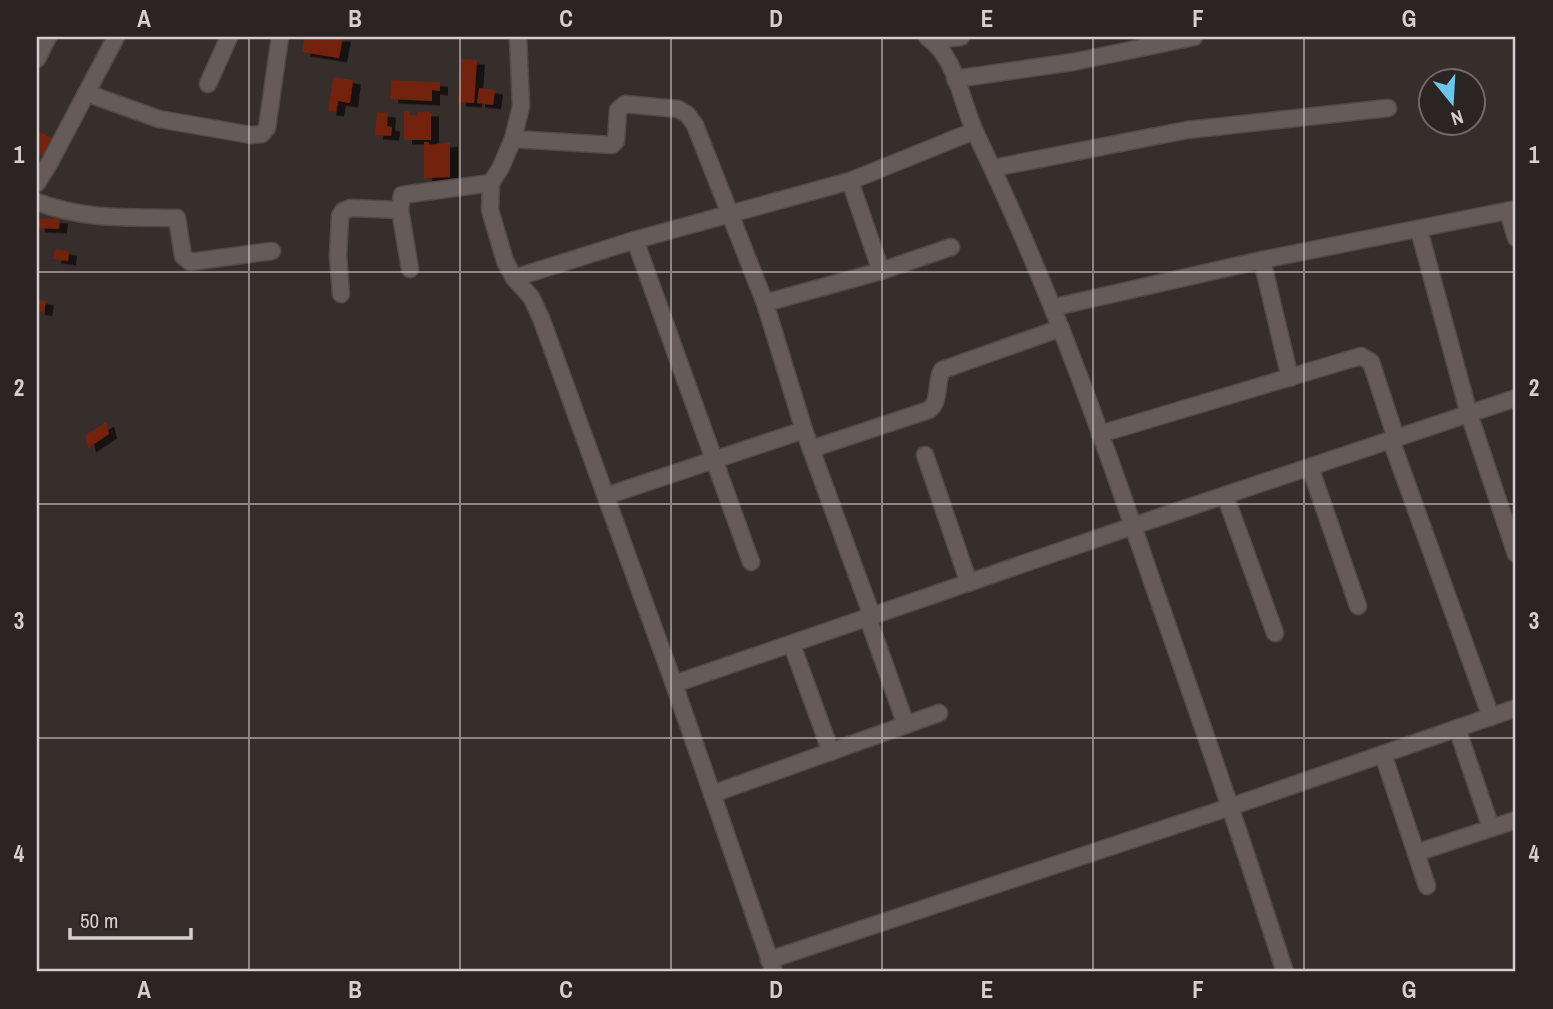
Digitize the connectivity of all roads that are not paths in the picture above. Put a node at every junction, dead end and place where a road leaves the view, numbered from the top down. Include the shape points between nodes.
1 (48, 37) edge
2 (116, 37) edge
3 (229, 37) edge
4 (280, 37) edge
5 (518, 37) edge
6 (961, 37) edge
7 (1194, 37) edge
8 (930, 38) edge
9 (37, 59) edge
10 (955, 79) junction
11 (208, 84) dead end
12 (86, 93) junction
13 (1388, 108) dead end
14 (975, 131) junction
15 (513, 139) junction
16 (993, 168) junction
17 (850, 181) junction
18 (37, 183) edge
19 (491, 183) junction
20 (37, 202) edge
21 (400, 210) junction
22 (1512, 210) edge
23 (730, 214) junction
24 (1419, 230) junction
25 (1516, 238) edge
26 (635, 240) junction
27 (950, 247) dead end
28 (272, 251) dead end
29 (1262, 260) junction
30 (411, 269) dead end
31 (881, 271) junction
32 (514, 278) junction
33 (341, 294) dead end
34 (765, 303) junction
35 (1055, 307) dead end
36 (1060, 328) junction
37 (1290, 377) junction
38 (1516, 398) edge
39 (1469, 414) junction
40 (804, 430) junction
41 (1100, 434) junction
42 (1394, 439) junction
43 (811, 449) junction
44 (925, 455) dead end
45 (714, 460) junction
46 (1310, 467) junction
47 (1225, 495) junction
48 (606, 496) junction
49 (1133, 526) junction
50 (1516, 554) edge
51 (751, 562) dead end
52 (969, 583) junction
53 (1358, 606) dead end
54 (870, 617) junction
55 (1275, 634) dead end
56 (792, 645) junction
57 (674, 684) junction
58 (1516, 709) edge
59 (939, 713) dead end
60 (1491, 717) junction
61 (906, 725) junction
62 (1457, 728) junction
63 (831, 752) junction
64 (1383, 754) junction
65 (712, 794) junction
66 (1230, 807) junction
67 (1516, 820) edge
68 (1491, 828) junction
69 (1416, 853) junction
70 (1427, 886) dead end
71 (771, 966) edge
72 (1286, 972) edge

1 - 9 street
2 - 12 street
3 - 11 street
4 - 12 street via 267,128 262,134 159,119
5 - 15 street via 521,106
6 - 8 street
7 - 10 street via 1073,62
8 - 10 street
10 - 14 street
12 - 18 street
13 - 16 street via 1186,130
14 - 16 street
14 - 17 street
15 - 19 street
15 - 23 street via 612,145 620,106 678,109 695,125
16 - 36 street
17 - 23 street
17 - 31 street
19 - 21 street via 407,192 400,199
19 - 32 street via 490,210 496,235
20 - 28 street via 83,216 177,218 183,256 190,262
21 - 30 street
21 - 33 street via 343,211 338,256
22 - 24 street
22 - 25 street
23 - 26 street
23 - 34 street
24 - 29 street
24 - 39 street
26 - 32 street
26 - 45 street
27 - 31 street
29 - 35 street
29 - 37 street
31 - 34 street
32 - 48 street via 541,318
34 - 40 street
36 - 41 street
36 - 43 street via 942,370 937,400 929,410
37 - 41 street
37 - 42 street via 1367,357
38 - 39 street
39 - 42 street
39 - 50 street
40 - 43 street
40 - 45 street
41 - 49 street
42 - 46 street
42 - 60 street
43 - 54 street
44 - 52 street
45 - 48 street
45 - 51 street
46 - 47 street
46 - 53 street
47 - 49 street
47 - 55 street
48 - 57 street
49 - 52 street
49 - 66 street
52 - 54 street
54 - 56 street
54 - 61 street
56 - 57 street
56 - 63 street
57 - 65 street
58 - 60 street
59 - 61 street
60 - 62 street
61 - 63 street
62 - 64 street
62 - 68 street
63 - 65 street
64 - 66 street
64 - 69 street
65 - 71 street
66 - 71 street
66 - 72 street
67 - 68 street
68 - 69 street
69 - 70 street

